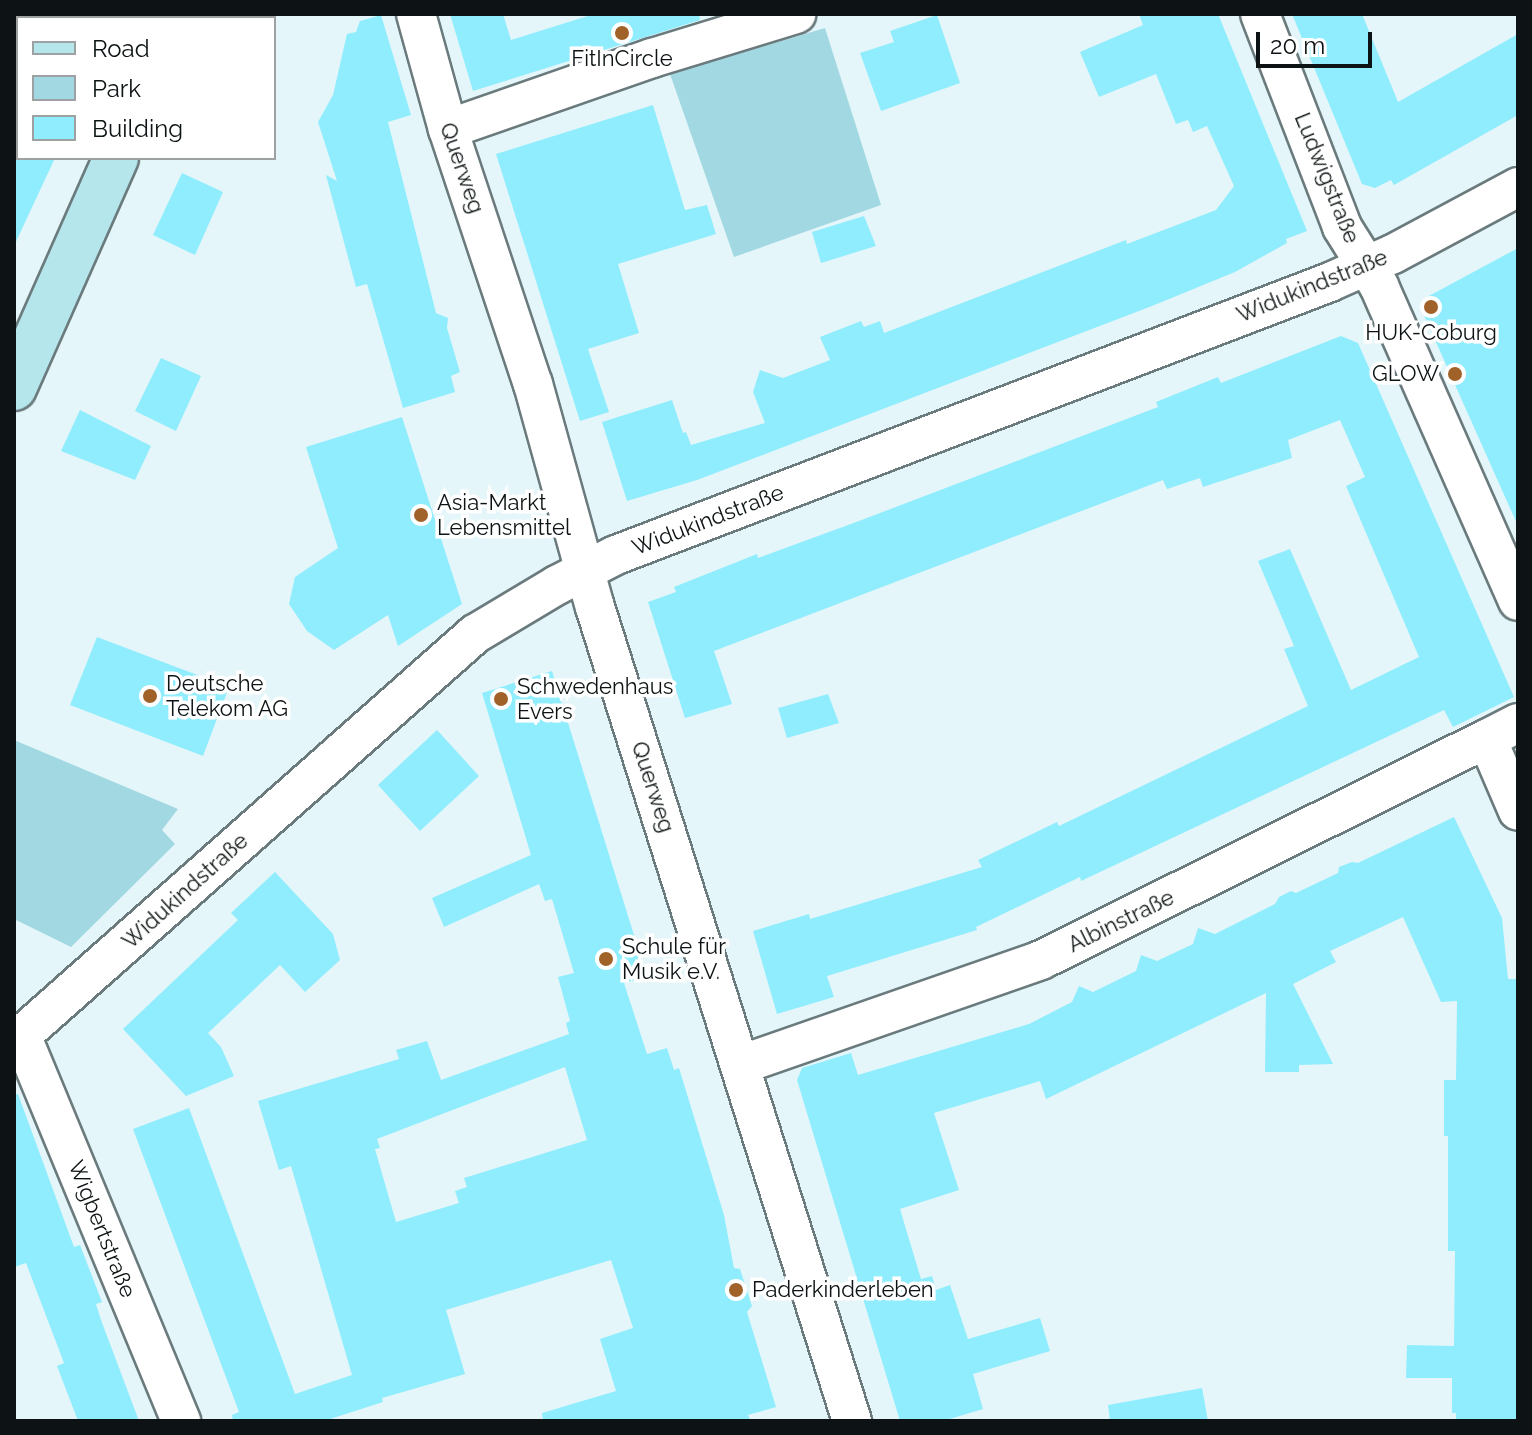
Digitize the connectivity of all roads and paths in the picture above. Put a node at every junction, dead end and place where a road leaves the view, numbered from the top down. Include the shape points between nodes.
1 (416, 14) edge
2 (796, 14) edge
3 (1260, 14) edge
4 (720, 24) edge
5 (448, 129) junction
6 (115, 160) edge
7 (1518, 187) edge
8 (1365, 265) junction
9 (14, 388) edge
10 (586, 569) junction
11 (1518, 601) edge
12 (1503, 731) edge
13 (1518, 811) edge
14 (18, 1040) edge
15 (740, 1065) junction
16 (181, 1421) edge
17 (852, 1421) edge

1 - 5 street, Querweg
2 - 4 street
3 - 8 street, Ludwigstraße via 1342,227
4 - 5 street
5 - 10 street, Querweg via 533,384
6 - 9 main road
7 - 8 street, Widukindstraße
8 - 10 street, Widukindstraße
8 - 11 street, Ludwigstraße via 1379,286
10 - 14 street, Widukindstraße via 475,634
10 - 15 street, Querweg
12 - 13 street
12 - 15 street, Albinstraße via 1041,960
14 - 16 street, Wigbertstraße
15 - 17 street, Querweg

